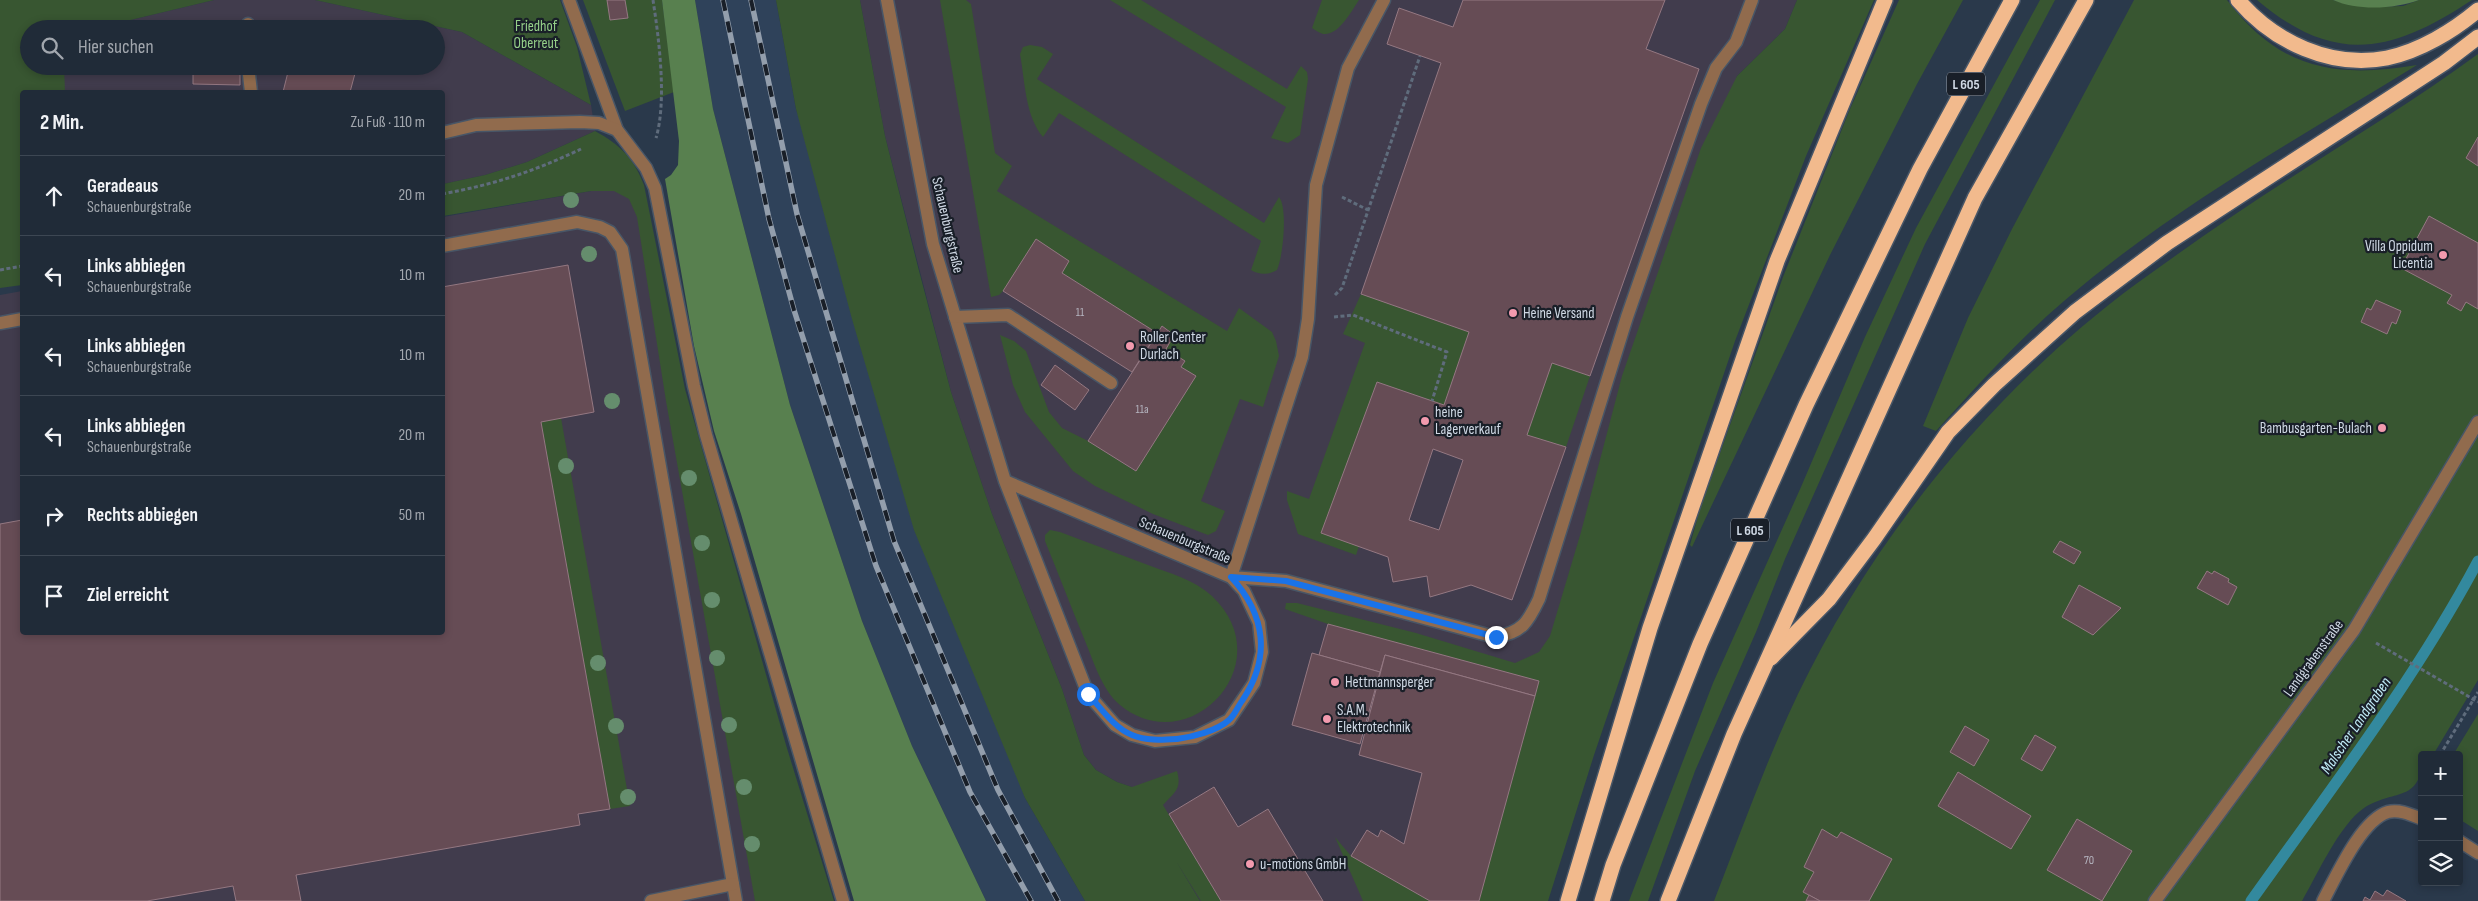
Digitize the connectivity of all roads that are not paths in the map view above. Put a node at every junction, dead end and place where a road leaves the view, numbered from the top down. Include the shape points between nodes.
1 (569, 0) edge
2 (887, 0) edge
3 (1384, 0) edge
4 (1752, 0) edge
5 (1886, 0) edge
6 (2012, 0) edge
7 (2086, 0) edge
8 (2238, 0) edge
9 (2478, 10) edge
10 (2478, 37) edge
11 (249, 75) edge
12 (251, 90) edge
13 (617, 130) junction
14 (445, 132) edge
15 (445, 245) edge
16 (955, 317) junction
17 (20, 319) edge
18 (0, 323) edge
19 (1111, 383) dead end
20 (2478, 422) edge
21 (1005, 481) junction
22 (1231, 577) junction
23 (1765, 663) junction
24 (2418, 817) edge
25 (2463, 844) edge
26 (2478, 853) edge
27 (733, 884) junction
28 (672, 899) edge
29 (651, 901) edge
30 (736, 901) edge
31 (843, 901) edge
32 (1568, 901) edge
33 (1602, 901) edge
34 (1668, 901) edge
35 (2155, 901) edge
36 (2323, 901) edge

1 - 13 street
2 - 16 street, Schauenburgstraße via 933,244
3 - 22 street via 1348,68 1316,186 1308,319 1302,357
4 - 22 street via 1736,42 1716,68 1701,104 1627,317 1540,599 1528,621 1512,635 1496,637 1286,581
5 - 32 highway via 1777,261 1650,628
6 - 33 highway, L 605 via 1920,169 1806,405 1700,644 1613,865
7 - 23 highway via 1975,198
8 - 9 highway via 2276,36 2330,57 2356,60 2388,58 2414,49 2445,34
10 - 23 highway via 2444,63 2167,242 2075,312 1994,385 1948,432 1829,599
11 - 12 street
13 - 14 street via 580,122 476,125
13 - 31 street via 646,168 655,188 698,402
15 - 27 street via 577,222 610,232 622,249
16 - 19 street via 1008,315
16 - 21 street, Schauenburgstraße
17 - 18 street
20 - 35 street, Landgrabenstraße via 2354,630
21 - 22 street, Schauenburgstraße
21 - 22 street, Schauenburgstraße via 1088,694 1116,725 1132,735 1155,741 1195,737 1229,720 1254,683 1262,652 1259,623 1244,591
23 - 34 highway
24 - 36 street via 2405,812 2389,812 2374,820 2363,832
25 - 26 street
27 - 28 street
27 - 30 street
28 - 29 street

